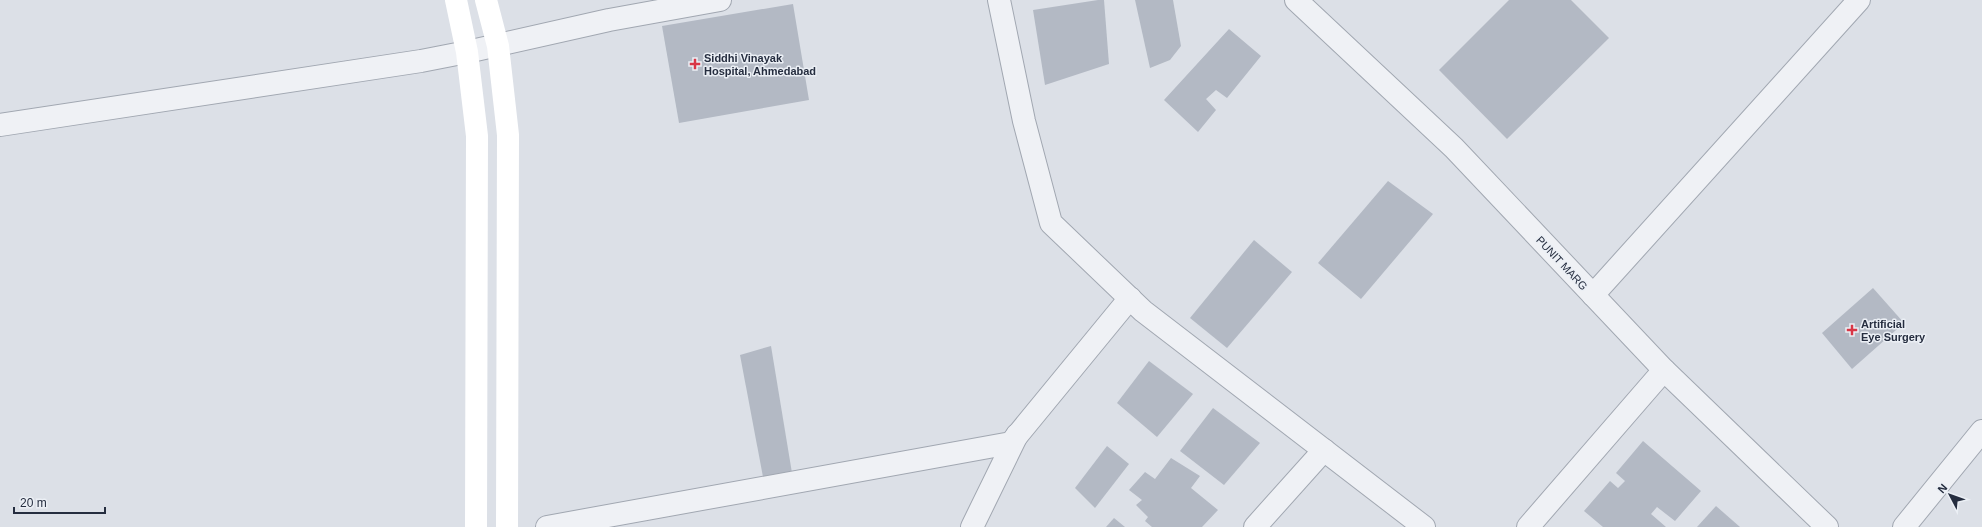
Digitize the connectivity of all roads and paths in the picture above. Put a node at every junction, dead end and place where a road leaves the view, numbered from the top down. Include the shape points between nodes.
1 (456, 0) edge
2 (486, 0) edge
3 (720, 0) edge
4 (999, 0) edge
5 (1296, 0) edge
6 (1859, 0) edge
7 (498, 46) junction
8 (467, 52) junction
9 (0, 125) edge
10 (1593, 295) junction
11 (1130, 298) junction
12 (1664, 370) junction
13 (1982, 431) edge
14 (1018, 435) junction
15 (1324, 450) junction
16 (476, 527) edge
17 (507, 527) edge
18 (547, 527) edge
19 (972, 527) edge
20 (1255, 527) edge
21 (1424, 527) edge
22 (1528, 527) edge
23 (1827, 527) edge
24 (1904, 527) edge

1 - 8 main road
2 - 7 main road
3 - 7 street via 609,20
4 - 11 street via 1024,121 1051,223
5 - 10 street, PUNIT MARG via 1454,148
6 - 10 street
7 - 8 street
7 - 17 main road via 508,135
8 - 9 street
8 - 16 main road via 477,136
10 - 12 street, PUNIT MARG
11 - 14 street
11 - 15 street
12 - 22 street
12 - 23 street, PUNIT MARG
13 - 24 street
14 - 18 street via 1011,443
14 - 19 street
15 - 20 street
15 - 21 street

